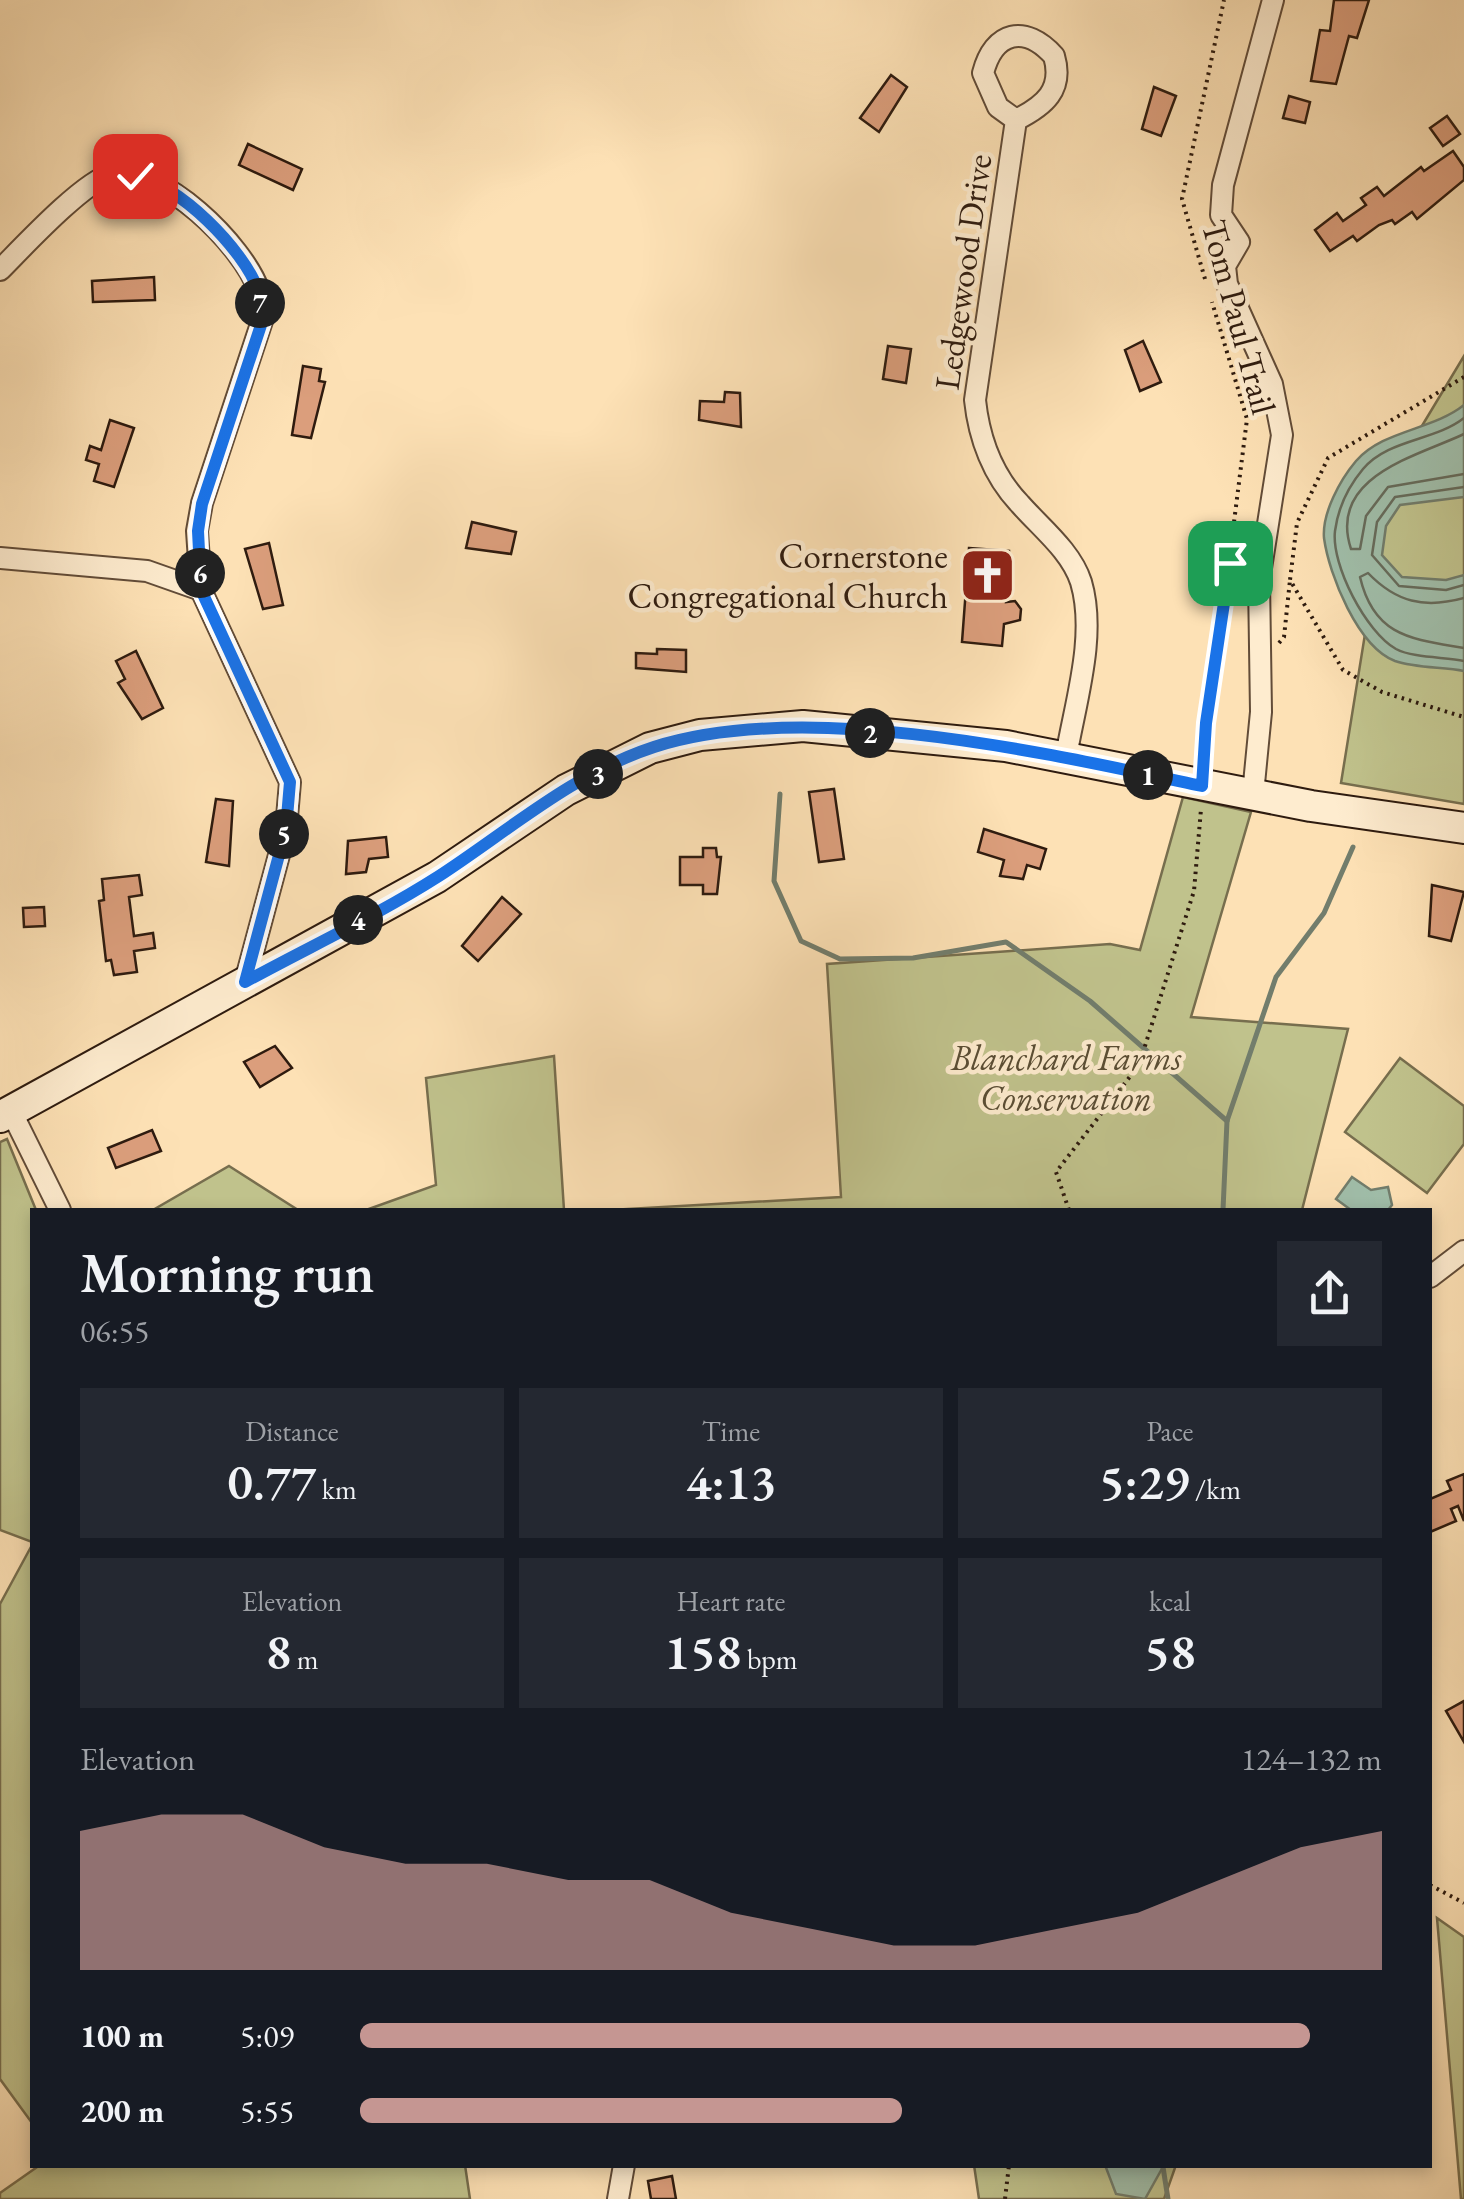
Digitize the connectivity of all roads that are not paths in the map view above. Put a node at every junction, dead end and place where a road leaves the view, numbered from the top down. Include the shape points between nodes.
1 (1273, 0) edge
2 (1016, 120) dead end
3 (0, 270) edge
4 (0, 558) edge
5 (201, 590) junction
6 (1066, 757) junction
7 (1253, 794) junction
8 (1464, 828) edge
9 (245, 982) junction
10 (6, 1114) edge
11 (59, 1208) edge
12 (1464, 1252) edge
13 (1432, 1276) edge
14 (623, 2168) edge
15 (618, 2199) edge

1 - 7 street via 1222,215 1239,242 1224,266 1226,284 1272,384 1282,435 1260,581
2 - 6 street, Ledgewood Drive via 976,400 978,427 1016,501 1074,564 1082,584 1087,630
3 - 5 street via 93,183 122,174 172,190 241,259 259,291 262,322 202,504
4 - 5 street via 147,571
5 - 9 street via 290,782 286,829
6 - 7 main road
6 - 9 main road via 803,726 700,735 657,746 566,790 437,877
7 - 8 main road
9 - 10 main road
10 - 11 street
12 - 13 street
14 - 15 street

